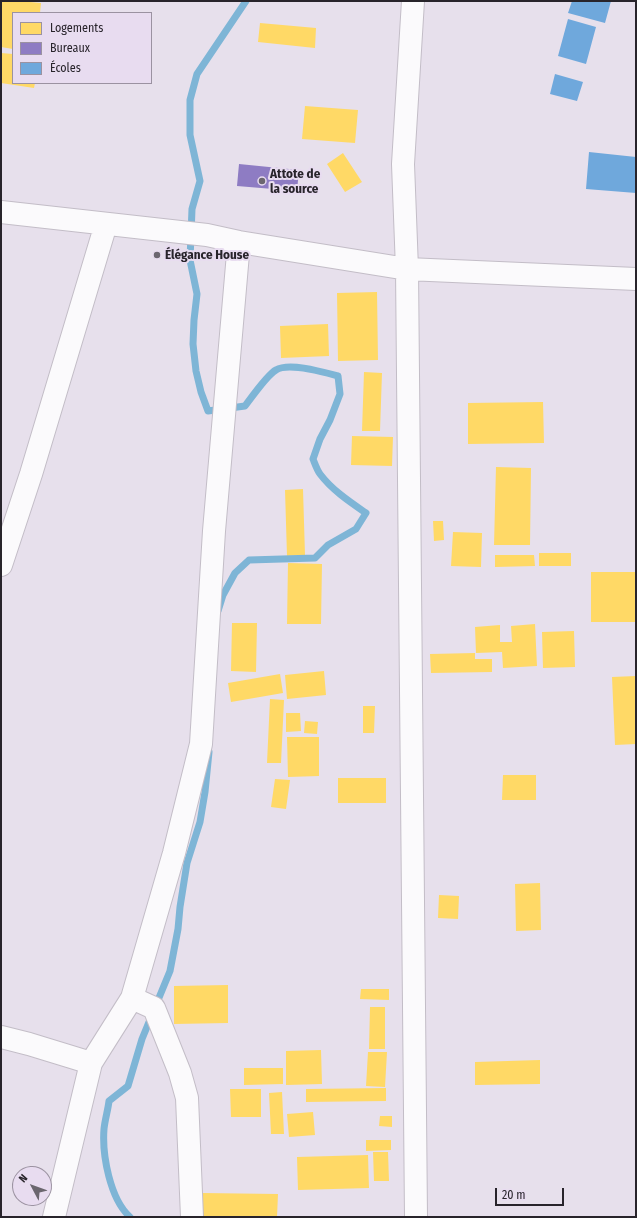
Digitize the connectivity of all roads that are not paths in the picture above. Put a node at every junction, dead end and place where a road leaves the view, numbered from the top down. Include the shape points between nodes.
1 (413, 1) edge
2 (1, 212) edge
3 (106, 224) junction
4 (239, 242) junction
5 (407, 269) junction
6 (636, 279) edge
7 (1, 565) edge
8 (132, 998) junction
9 (1, 1037) edge
10 (91, 1063) junction
11 (54, 1217) edge
12 (192, 1217) edge
13 (416, 1217) edge

1 - 5 street via 403,164
2 - 3 street
3 - 4 street via 178,231
3 - 7 street
4 - 5 street
4 - 8 street via 214,531 201,744 174,853
5 - 6 street
5 - 13 street
8 - 10 street
8 - 12 street via 154,1008 186,1092
9 - 10 street
10 - 11 street

